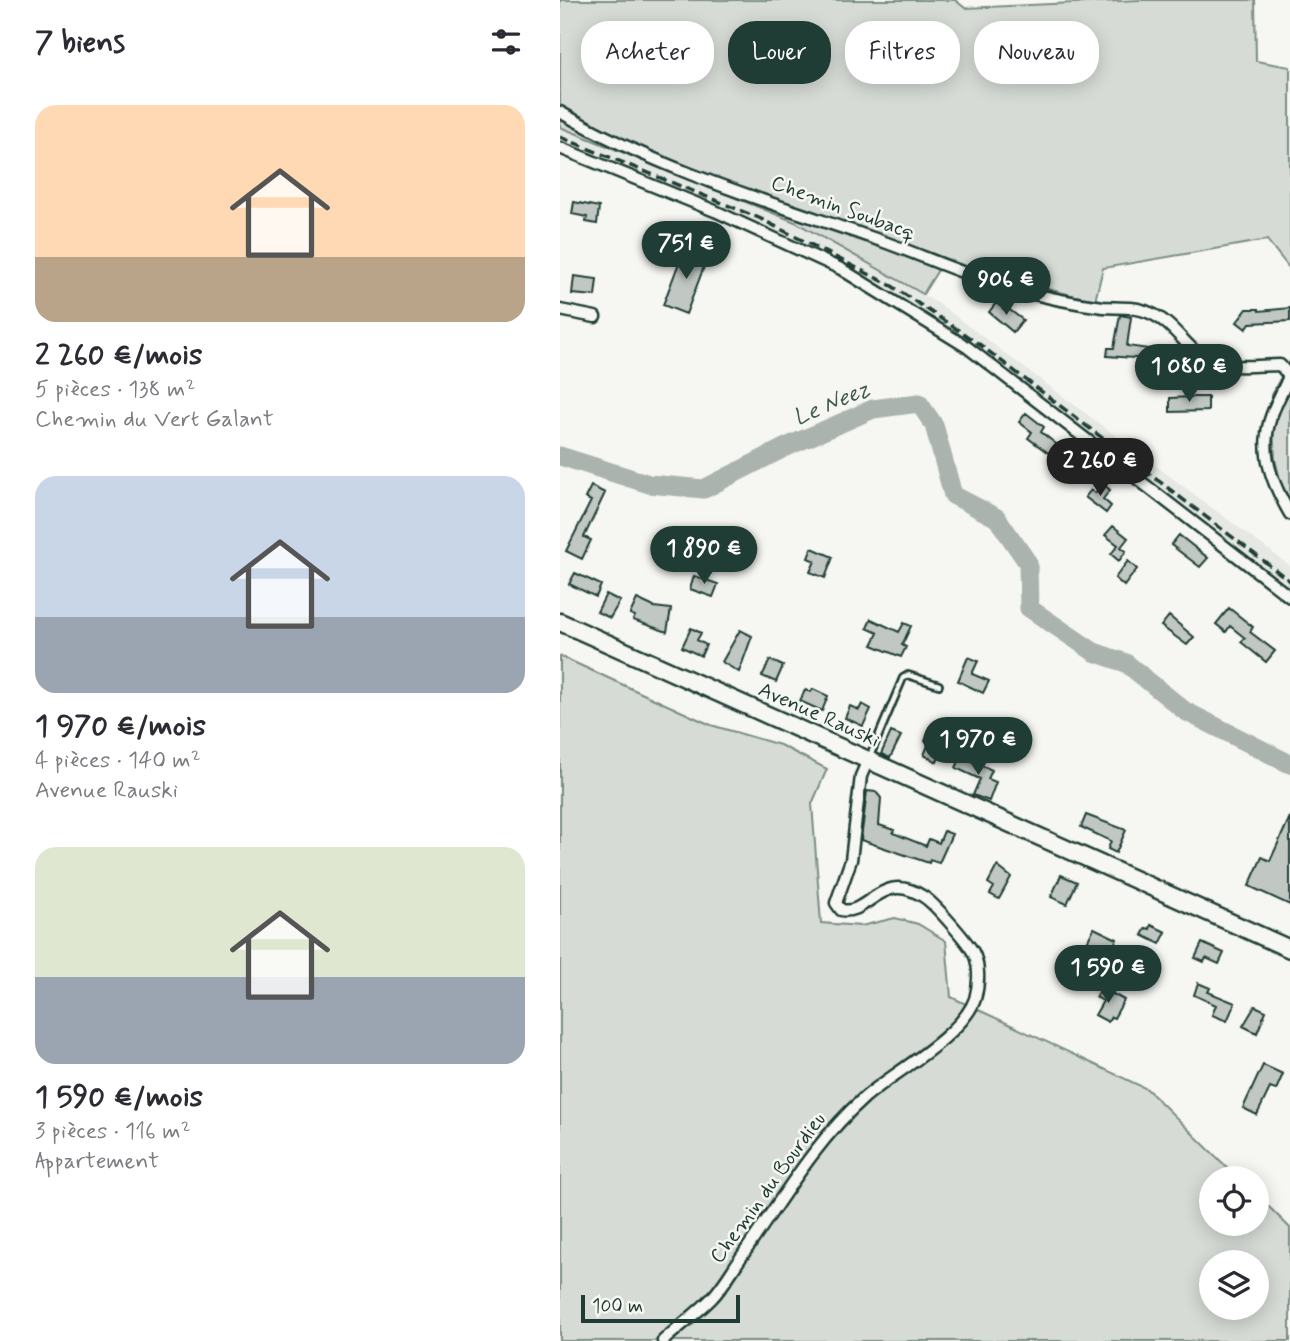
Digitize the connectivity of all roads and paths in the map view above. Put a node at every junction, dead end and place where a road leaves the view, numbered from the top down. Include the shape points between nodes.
1 (560, 113) edge
2 (560, 148) edge
3 (560, 310) edge
4 (595, 317) dead end
5 (1290, 513) edge
6 (1290, 597) edge
7 (560, 622) edge
8 (939, 685) dead end
9 (868, 760) junction
10 (1290, 949) edge
11 (663, 1341) edge

1 - 5 street, Chemin Soubacq via 719,184 957,272 1007,287 1150,313 1214,364 1280,365 1289,376 1267,434 1270,468
2 - 6 street via 715,211 841,270 967,347
3 - 4 street
7 - 9 main road, Avenue Rauski
8 - 9 lane via 908,674 903,678
9 - 10 main road, Avenue Rauski
9 - 11 street, Chemin du Bourdieu via 861,776 851,860 836,903 851,911 891,888 925,897 974,954 978,972 975,998 959,1025 866,1096 832,1130 711,1299

